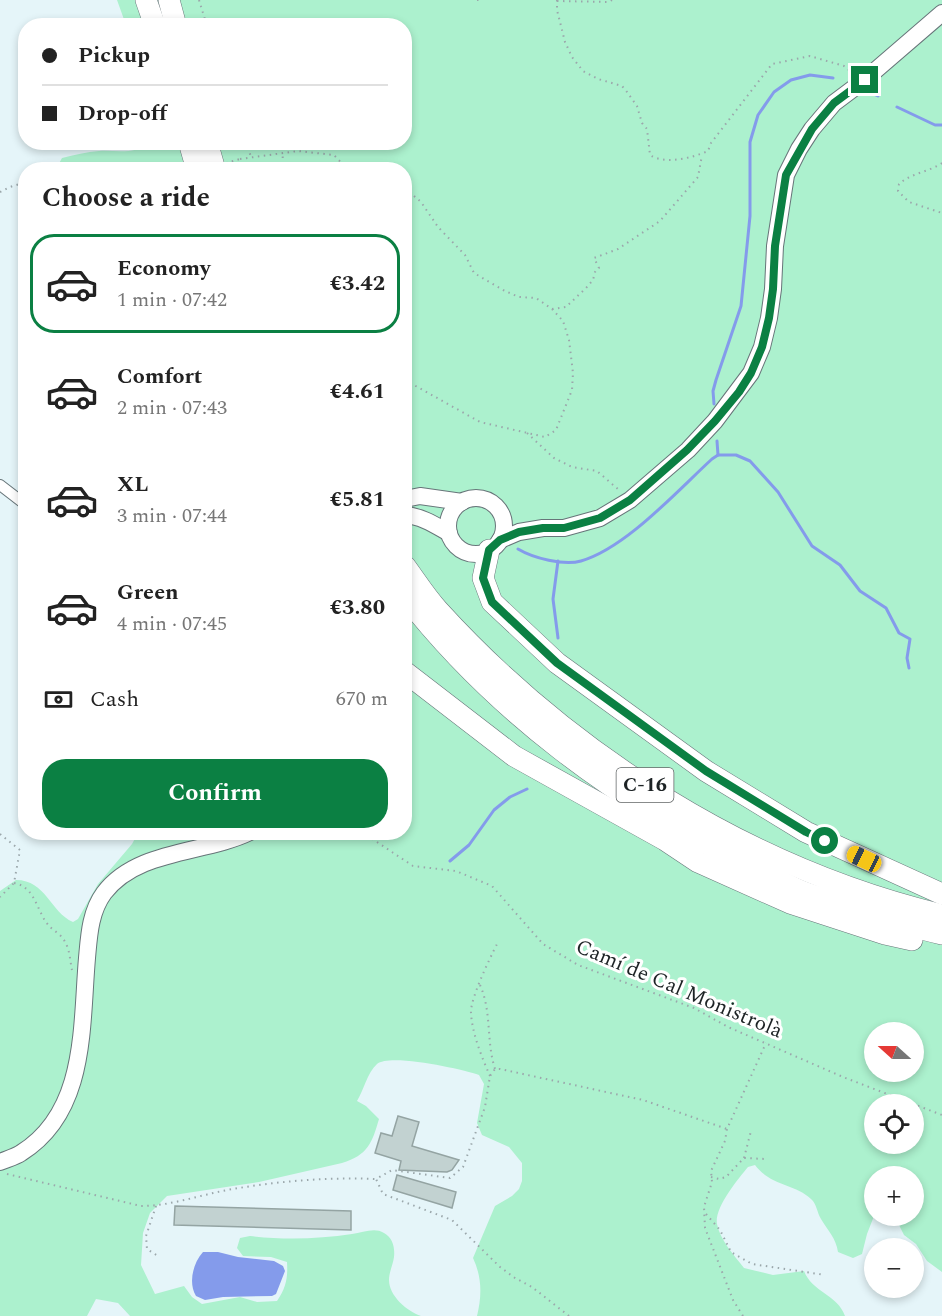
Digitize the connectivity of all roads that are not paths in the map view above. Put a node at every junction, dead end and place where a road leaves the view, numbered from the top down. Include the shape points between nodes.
1 (146, 0) edge
2 (170, 0) edge
3 (942, 13) edge
4 (152, 18) edge
5 (174, 18) edge
6 (0, 485) edge
7 (412, 498) edge
8 (18, 499) edge
9 (462, 502) junction
10 (500, 512) junction
11 (412, 515) edge
12 (543, 528) junction
13 (449, 533) junction
14 (494, 545) junction
15 (412, 575) edge
16 (412, 606) edge
17 (412, 677) edge
18 (228, 840) edge
19 (942, 894) edge
20 (942, 915) edge
21 (942, 934) edge
22 (942, 946) edge
23 (0, 1162) edge

1 - 4 highway
2 - 5 highway
3 - 12 street via 834,103 812,129 786,175 762,347 751,373 715,421 630,500 600,518 564,528
6 - 8 street
7 - 9 street
9 - 10 street via 483,499
9 - 13 street via 450,515
10 - 12 street
10 - 14 street via 504,526
11 - 13 street
12 - 14 street via 519,532
13 - 14 street via 465,551 477,554
14 - 19 highway via 483,578 492,602 557,663 706,771 806,832
15 - 20 highway, C-16 via 437,609 523,693 567,730 679,808 825,878
16 - 21 highway, C-16 via 508,706 579,764 645,809 705,844 800,890
17 - 22 highway via 514,756 698,862 790,903 885,934
18 - 23 street via 130,870 104,893 90,924 77,1066 68,1100 50,1130 21,1154

